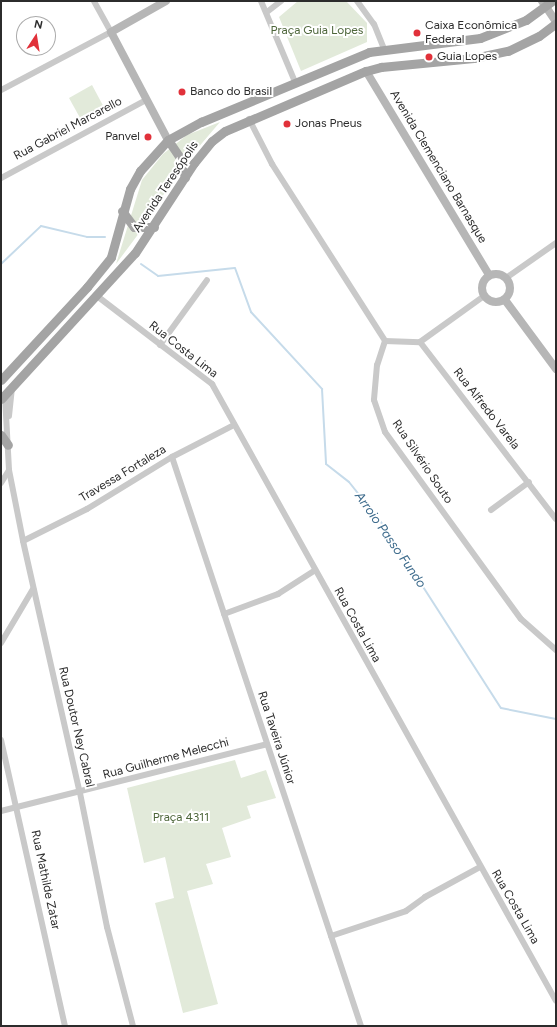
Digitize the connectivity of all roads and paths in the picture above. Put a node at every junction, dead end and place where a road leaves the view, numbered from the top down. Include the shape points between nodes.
1 (94, 1) edge
2 (166, 1) edge
3 (261, 1) edge
4 (281, 1) edge
5 (356, 1) edge
6 (546, 3) edge
7 (267, 12) junction
8 (556, 23) edge
9 (111, 32) junction
10 (384, 50) junction
11 (366, 71) junction
12 (295, 82) junction
13 (1, 90) edge
14 (146, 100) junction
15 (249, 118) junction
16 (168, 140) junction
17 (1, 178) edge
18 (185, 178) junction
19 (122, 211) junction
20 (154, 227) junction
21 (556, 243) edge
22 (489, 275) junction
23 (506, 278) junction
24 (207, 280) dead end
25 (97, 296) junction
26 (484, 296) junction
27 (504, 300) junction
28 (384, 342) junction
29 (420, 342) junction
30 (160, 345) junction
31 (15, 365) junction
32 (556, 369) edge
33 (1, 380) edge
34 (12, 387) junction
35 (3, 397) edge
36 (234, 425) junction
37 (4, 433) edge
38 (8, 445) joint
39 (172, 457) junction
40 (9, 470) junction
41 (529, 482) junction
42 (1, 483) edge
43 (491, 510) dead end
44 (556, 519) edge
45 (23, 541) junction
46 (314, 570) junction
47 (33, 589) junction
48 (224, 614) junction
49 (1, 643) edge
50 (556, 650) edge
51 (1, 740) edge
52 (267, 744) junction
53 (80, 793) junction
54 (18, 807) junction
55 (1, 811) edge
56 (480, 867) junction
57 (331, 936) junction
58 (556, 1001) edge
59 (65, 1026) edge
60 (133, 1026) edge
61 (361, 1026) edge

1 - 9 street
2 - 9 street
3 - 7 street
4 - 7 street
5 - 10 street via 374,24
6 - 8 street
6 - 10 main road, Avenida Teresópolis via 526,20 480,38
7 - 12 street
8 - 11 main road, Avenida Teresópolis via 538,36 508,51 474,58 381,67
9 - 13 street
9 - 14 street
10 - 12 main road, Avenida Teresópolis via 370,52
11 - 15 main road, Avenida Teresópolis
11 - 22 street, Avenida Clemenciano Barnasque
12 - 16 main road, Avenida Teresópolis via 195,125
14 - 16 street
14 - 17 street, Rua Gabriel Marcarello
15 - 18 main road, Avenida Teresópolis via 212,141
15 - 28 street via 272,164
16 - 18 main road via 181,159
16 - 19 main road, Avenida Teresópolis via 140,172
18 - 20 main road, Avenida Teresópolis
19 - 20 main road via 134,227
19 - 31 main road, Avenida Teresópolis via 111,257
20 - 25 main road, Avenida Teresópolis
21 - 23 street
22 - 23 street via 501,275
22 - 26 street via 482,285
23 - 27 street via 510,285 509,293
24 - 30 street
25 - 30 street, Rua Costa Lima
25 - 34 main road, Avenida Teresópolis
26 - 27 street via 497,302
26 - 29 street
27 - 32 street
28 - 29 street
28 - 50 street, Rua Silvério Souto via 377,365 374,400 385,432 521,619
29 - 41 street, Rua Alfredo Varela
30 - 36 street, Rua Costa Lima via 212,384
31 - 33 main road
31 - 35 main road via 13,374 4,386
34 - 35 main road, Avenida Teresópolis
34 - 37 street
35 - 37 street
36 - 39 street, Travessa Fortaleza
36 - 46 street, Rua Costa Lima
37 - 38 main road
38 - 40 street, Rua Doutor Ney Cabral
39 - 45 street, Travessa Fortaleza via 86,509
39 - 48 street, Rua Taveira Júnior
40 - 42 street
40 - 45 street, Rua Doutor Ney Cabral
41 - 43 street
41 - 44 street, Rua Alfredo Varela
45 - 47 street, Rua Doutor Ney Cabral
46 - 48 street via 278,594
46 - 56 street, Rua Costa Lima
47 - 49 street
47 - 53 street, Rua Doutor Ney Cabral
48 - 52 street, Rua Taveira Júnior
51 - 54 street, Rua Mathilde Zatar
52 - 53 street, Rua Guilherme Melecchi
52 - 57 street, Rua Taveira Júnior
53 - 54 street, Rua Guilherme Melecchi
53 - 60 street, Rua Doutor Ney Cabral via 107,927
54 - 55 street, Rua Guilherme Melecchi
54 - 59 street, Rua Mathilde Zatar
56 - 57 street via 425,896 406,911
56 - 58 street, Rua Costa Lima
57 - 61 street, Rua Taveira Júnior

